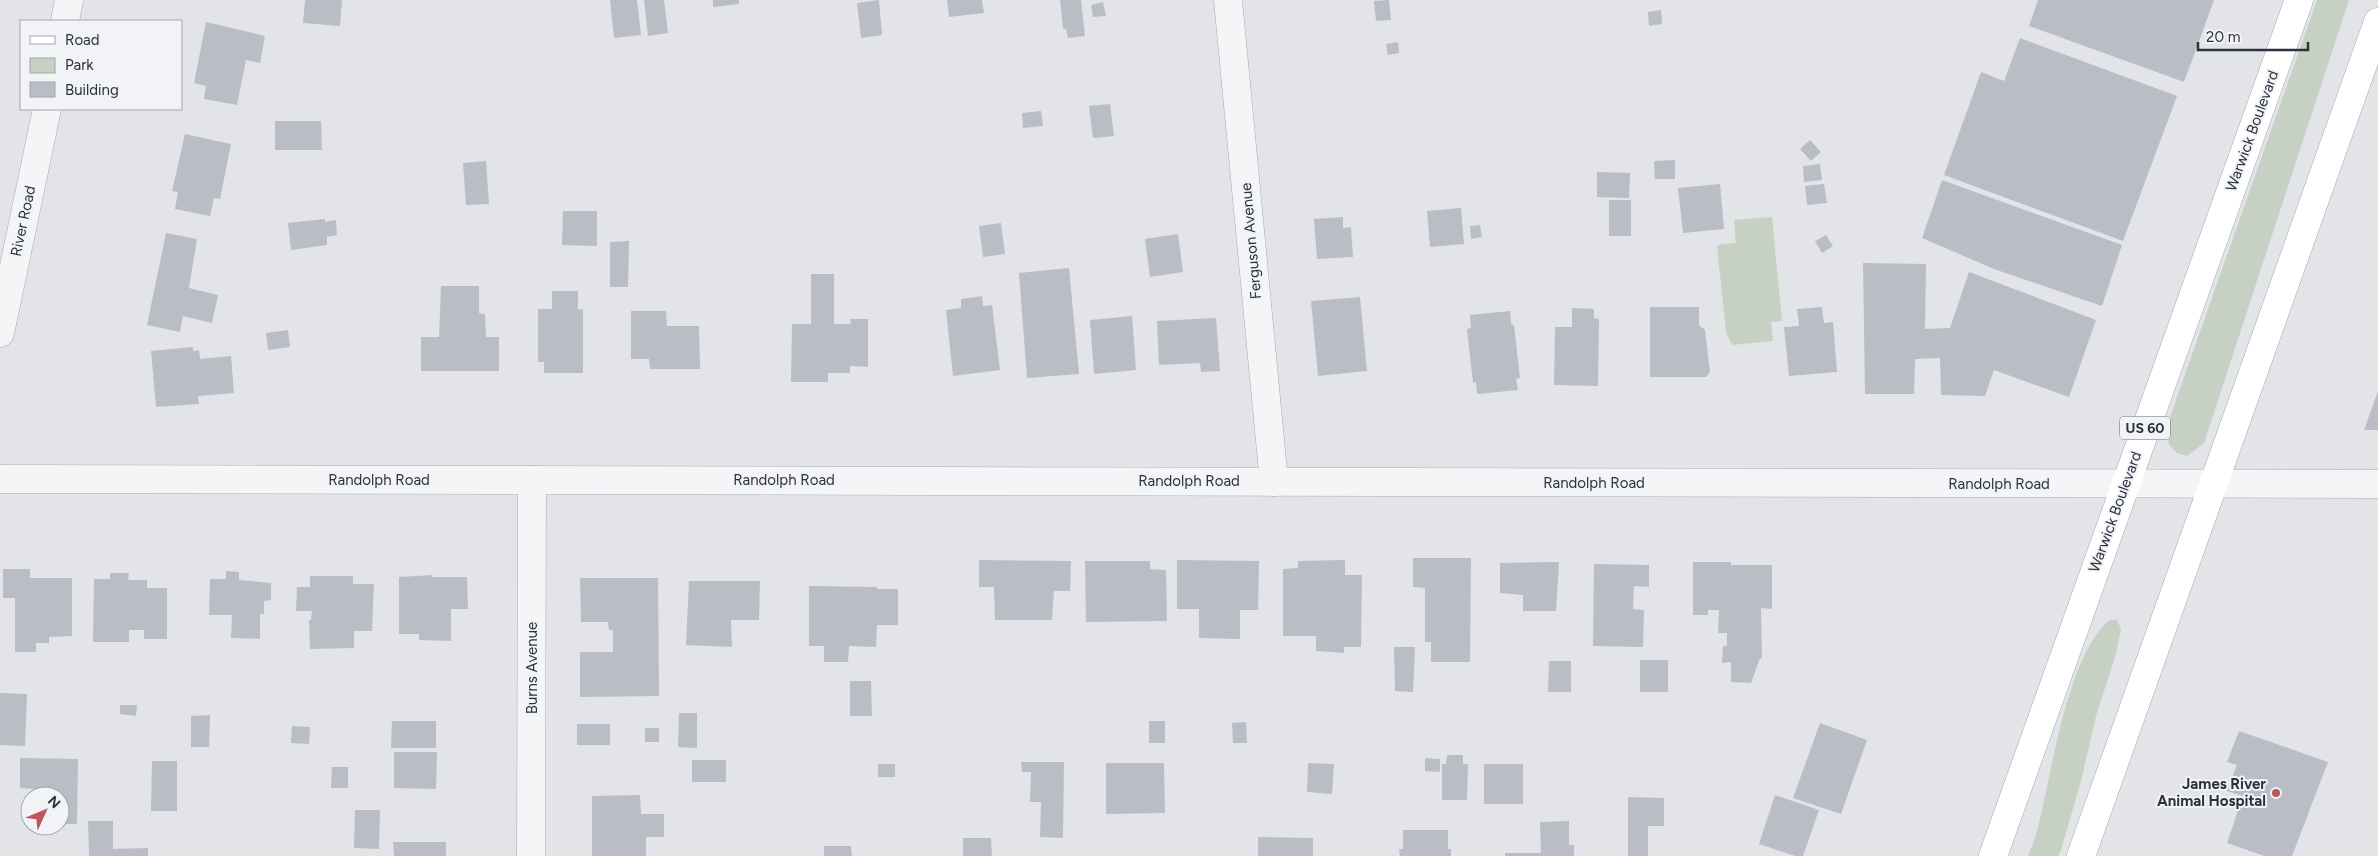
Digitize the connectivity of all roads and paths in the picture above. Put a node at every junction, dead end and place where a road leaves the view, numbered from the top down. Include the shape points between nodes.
1 (69, 0) edge
2 (1228, 0) edge
3 (2299, 0) edge
4 (65, 20) edge
5 (2378, 22) edge
6 (46, 110) edge
7 (0, 333) edge
8 (0, 479) edge
9 (532, 480) junction
10 (1274, 482) junction
11 (2378, 484) edge
12 (2125, 485) junction
13 (2212, 485) junction
14 (532, 856) edge
15 (1993, 856) edge
16 (2081, 856) edge

1 - 4 street
2 - 10 street, Ferguson Avenue
3 - 12 main road, Warwick Boulevard / US 60
5 - 13 main road
6 - 7 street, River Road
8 - 9 street, Randolph Road
9 - 10 street, Randolph Road
9 - 14 street, Burns Avenue
10 - 12 street, Randolph Road
11 - 13 street, Randolph Road
12 - 13 street, Randolph Road
12 - 15 main road, Warwick Boulevard / US 60
13 - 16 main road

